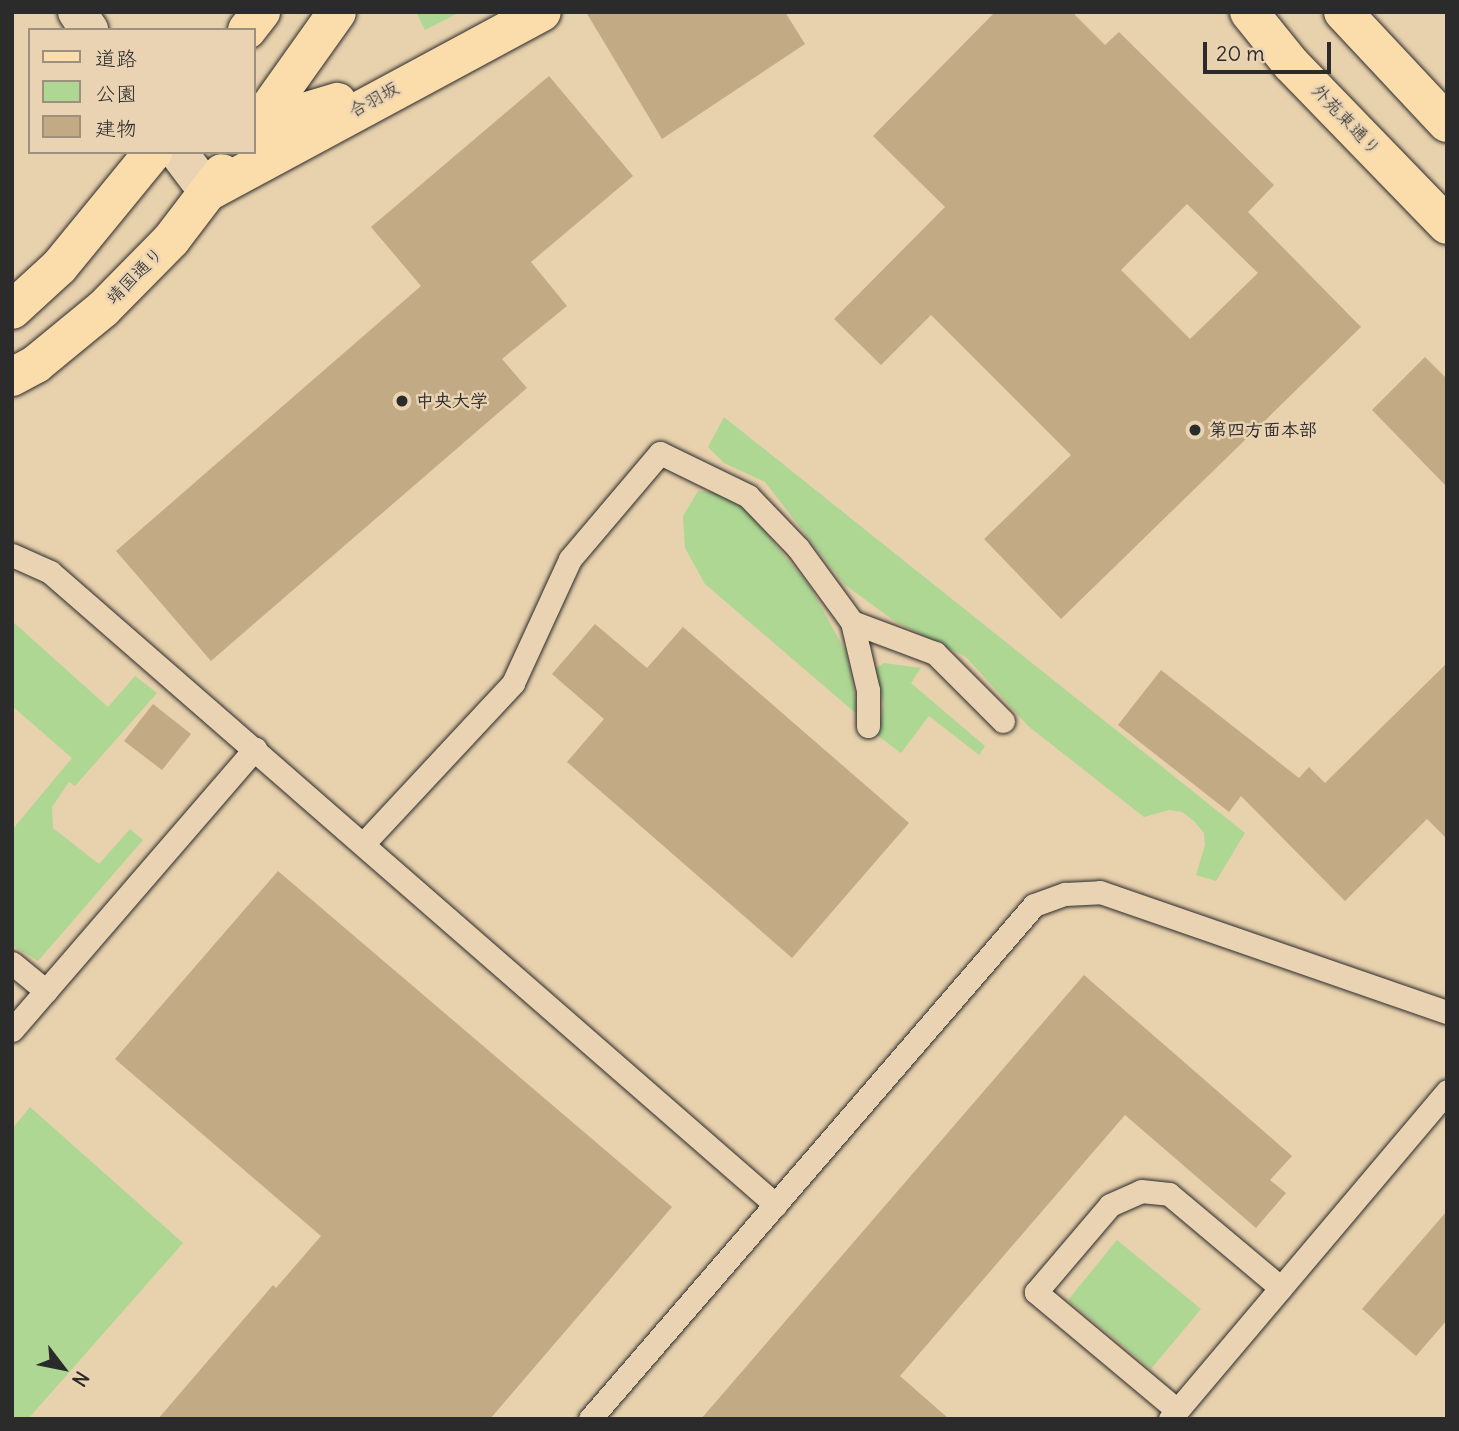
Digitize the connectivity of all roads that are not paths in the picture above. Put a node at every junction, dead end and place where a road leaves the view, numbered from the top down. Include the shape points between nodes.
1 (77, 12) edge
2 (261, 12) edge
3 (337, 12) edge
4 (344, 12) edge
5 (542, 12) edge
6 (1249, 12) edge
7 (1343, 12) edge
8 (88, 28) edge
9 (249, 28) edge
10 (425, 72) junction
11 (333, 104) junction
12 (1447, 122) edge
13 (256, 126) edge
14 (256, 132) edge
15 (151, 154) edge
16 (180, 154) edge
17 (236, 154) edge
18 (208, 192) junction
19 (1447, 225) edge
20 (12, 310) edge
21 (12, 377) edge
22 (12, 555) edge
23 (852, 622) junction
24 (1003, 721) dead end
25 (868, 726) dead end
26 (255, 748) junction
27 (364, 843) junction
28 (12, 963) edge
29 (46, 991) junction
30 (1447, 1012) edge
31 (12, 1030) edge
32 (1447, 1091) edge
33 (776, 1205) junction
34 (1281, 1288) junction
35 (1173, 1414) edge
36 (590, 1419) edge

1 - 8 street
2 - 9 main road
3 - 13 main road, 靖国通り
4 - 11 main road via 313,71 312,84 318,96
5 - 10 main road, 合羽坂
6 - 19 main road, 外苑東通り via 1291,64
7 - 12 main road
10 - 11 main road
10 - 18 main road, 合羽坂
11 - 14 main road
15 - 20 main road via 59,267
16 - 18 street
17 - 18 main road, 靖国通り
18 - 21 main road, 靖国通り via 171,240 103,309 36,364
22 - 26 lane via 50,572
23 - 24 lane via 935,653
23 - 25 lane via 868,690
23 - 27 lane via 798,548 748,496 660,453 570,559 513,683
26 - 27 lane
26 - 29 lane
27 - 33 lane
28 - 29 lane
29 - 31 lane
30 - 33 lane via 1100,892 1065,894 1034,905
32 - 34 lane
33 - 36 lane
34 - 35 lane
34 - 35 lane via 1169,1194 1141,1191 1110,1205 1036,1292

